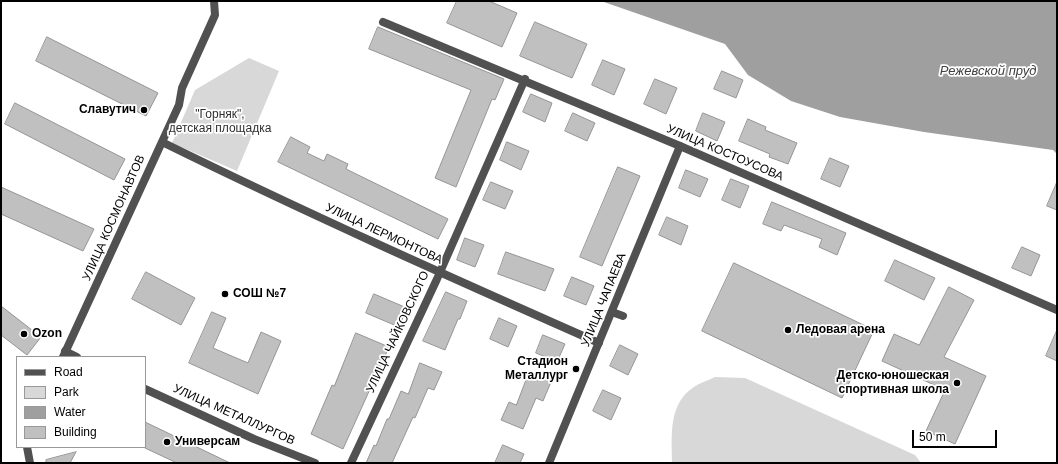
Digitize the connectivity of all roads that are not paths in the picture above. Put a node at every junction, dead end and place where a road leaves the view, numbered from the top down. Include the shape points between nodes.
1 (214, 1) edge
2 (383, 22) dead end
3 (524, 80) junction
4 (162, 142) junction
5 (680, 146) junction
6 (440, 272) junction
7 (1057, 310) edge
8 (612, 312) junction
9 (623, 316) dead end
10 (599, 343) junction
11 (64, 354) edge
12 (146, 389) edge
13 (27, 448) edge
14 (30, 463) edge
15 (315, 463) edge
16 (351, 463) edge
17 (549, 463) edge

1 - 4 street, УЛИЦА КОСМОНАВТОВ via 214,15
2 - 3 street, УЛИЦА КОСТОУСОВА
3 - 5 street, УЛИЦА КОСТОУСОВА
3 - 6 street, УЛИЦА ЧАЙКОВСКОГО
4 - 6 street, УЛИЦА ЛЕРМОНТОВА
4 - 11 street, УЛИЦА КОСМОНАВТОВ
5 - 7 street, УЛИЦА КОСТОУСОВА
5 - 8 street, УЛИЦА ЧАПАЕВА
6 - 10 street, УЛИЦА ЛЕРМОНТОВА
6 - 16 street, УЛИЦА ЧАЙКОВСКОГО
8 - 9 street
8 - 10 street, УЛИЦА ЧАПАЕВА
10 - 17 street, УЛИЦА ЧАПАЕВА
12 - 15 street, УЛИЦА МЕТАЛЛУРГОВ via 254,439
13 - 14 street

